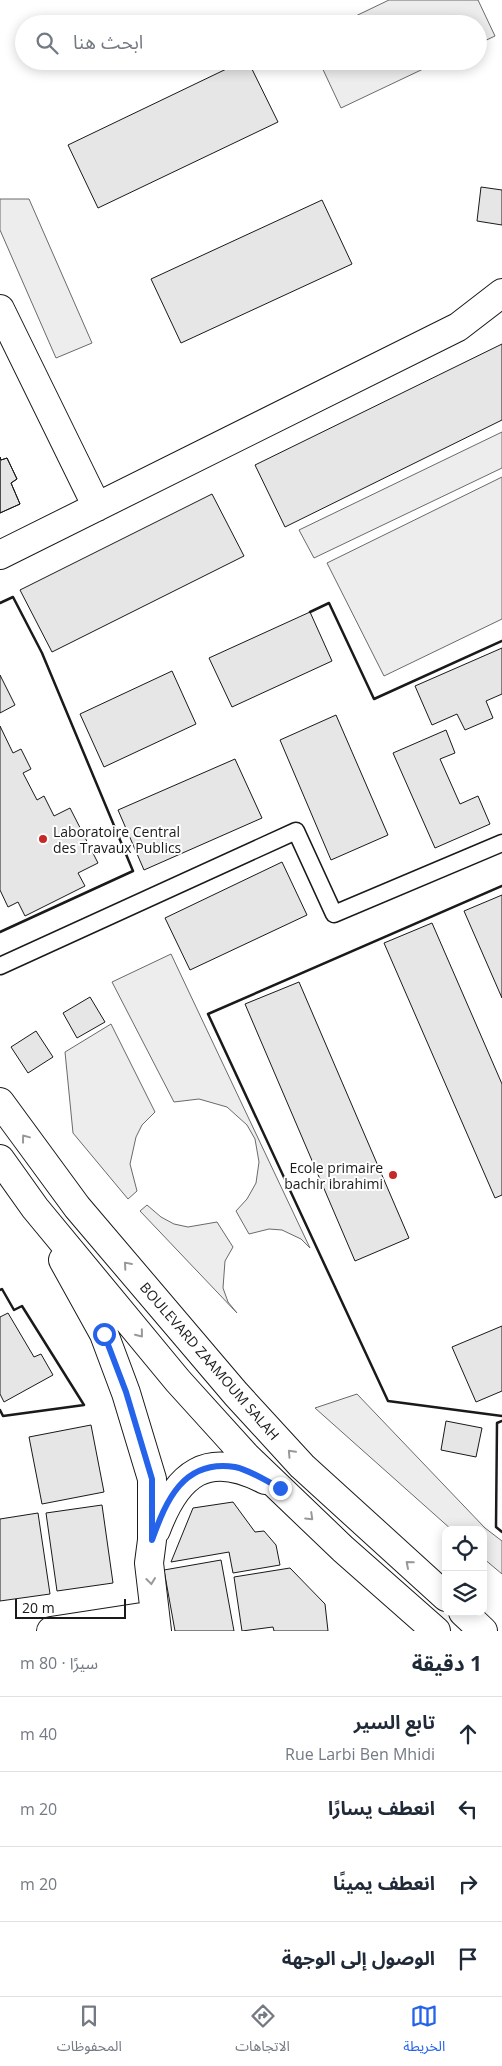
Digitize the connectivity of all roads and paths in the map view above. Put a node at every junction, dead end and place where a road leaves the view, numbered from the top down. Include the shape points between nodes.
1 (502, 293) edge
2 (0, 309) edge
3 (97, 507) junction
4 (0, 556) edge
5 (502, 843) edge
6 (0, 966) edge
7 (0, 1102) edge
8 (0, 1160) edge
9 (34, 1208) junction
10 (280, 1488) junction
11 (152, 1540) junction
12 (442, 1592) edge
13 (467, 1616) edge
14 (156, 1623) edge
15 (51, 1631) edge
16 (436, 1631) edge
17 (483, 1631) edge

1 - 3 street via 458,327
2 - 3 street
3 - 4 street
5 - 6 lane via 334,914 296,831
12 -> 7 street, BOULEVARD ZAAMOUM SALAH via 302,1466 236,1394 77,1207
8 - 9 street
9 -> 10 street via 178,1381 246,1456
9 - 11 street via 104,1334 126,1392 152,1479
10 - 11 street via 235,1467 214,1467 197,1472 184,1480 166,1502
10 -> 16 street
11 -> 14 street via 149,1563
13 - 17 street
14 - 15 street

